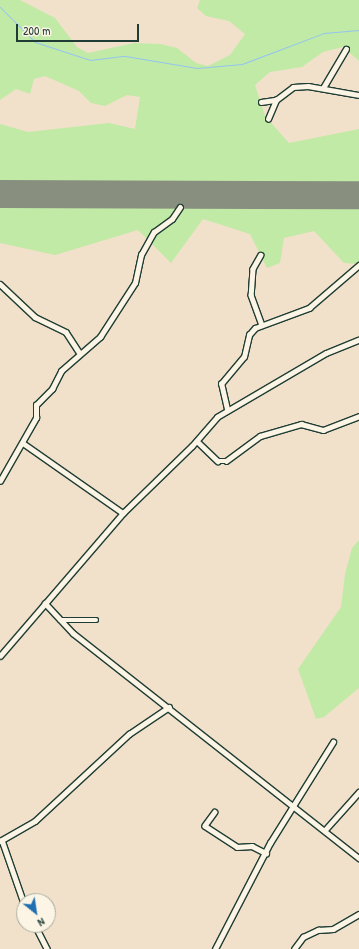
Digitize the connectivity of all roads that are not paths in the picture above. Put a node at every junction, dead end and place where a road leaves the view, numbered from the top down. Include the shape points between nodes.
1 (346, 49) dead end
2 (323, 88) junction
3 (359, 95) edge
4 (276, 100) junction
5 (261, 102) dead end
6 (268, 119) dead end
7 (180, 207) dead end
8 (261, 255) dead end
9 (359, 264) edge
10 (0, 284) edge
11 (262, 325) junction
12 (359, 340) edge
13 (79, 352) junction
14 (227, 409) junction
15 (359, 416) edge
16 (197, 441) junction
17 (23, 443) junction
18 (0, 482) edge
19 (122, 513) junction
20 (45, 603) junction
21 (60, 620) junction
22 (96, 620) dead end
23 (0, 656) edge
24 (169, 707) junction
25 (333, 742) dead end
26 (359, 792) edge
27 (294, 806) junction
28 (215, 812) dead end
29 (325, 830) junction
30 (1, 840) edge
31 (266, 853) junction
32 (359, 858) edge
33 (20, 893) edge
34 (359, 914) edge
35 (39, 933) edge
36 (47, 949) edge
37 (215, 949) edge
38 (294, 949) edge

1 - 2 street
2 - 3 street
2 - 4 street via 293,87
4 - 5 street
4 - 6 street
7 - 13 street via 172,219 154,232 141,255 135,283 124,303 118,305 100,337
8 - 11 street via 253,269 251,295
9 - 11 street via 309,308
10 - 13 street via 35,316 66,332
11 - 14 street via 249,335 244,357 222,380 221,393
12 - 14 street via 326,353
13 - 17 street via 36,406 36,418
14 - 16 street
15 - 16 street via 323,430 301,424 260,436 226,461 218,461
16 - 19 street
17 - 18 street
17 - 19 street
19 - 20 street
20 - 21 street
20 - 23 street
21 - 22 street
21 - 24 street
24 - 27 street
24 - 30 street via 129,734 35,821
25 - 27 street
26 - 29 street
27 - 29 street
27 - 31 street
28 - 31 street via 205,826 238,847 252,846
29 - 32 street
30 - 33 street
31 - 37 street
34 - 38 street via 333,929 318,930 303,937
35 - 36 street

